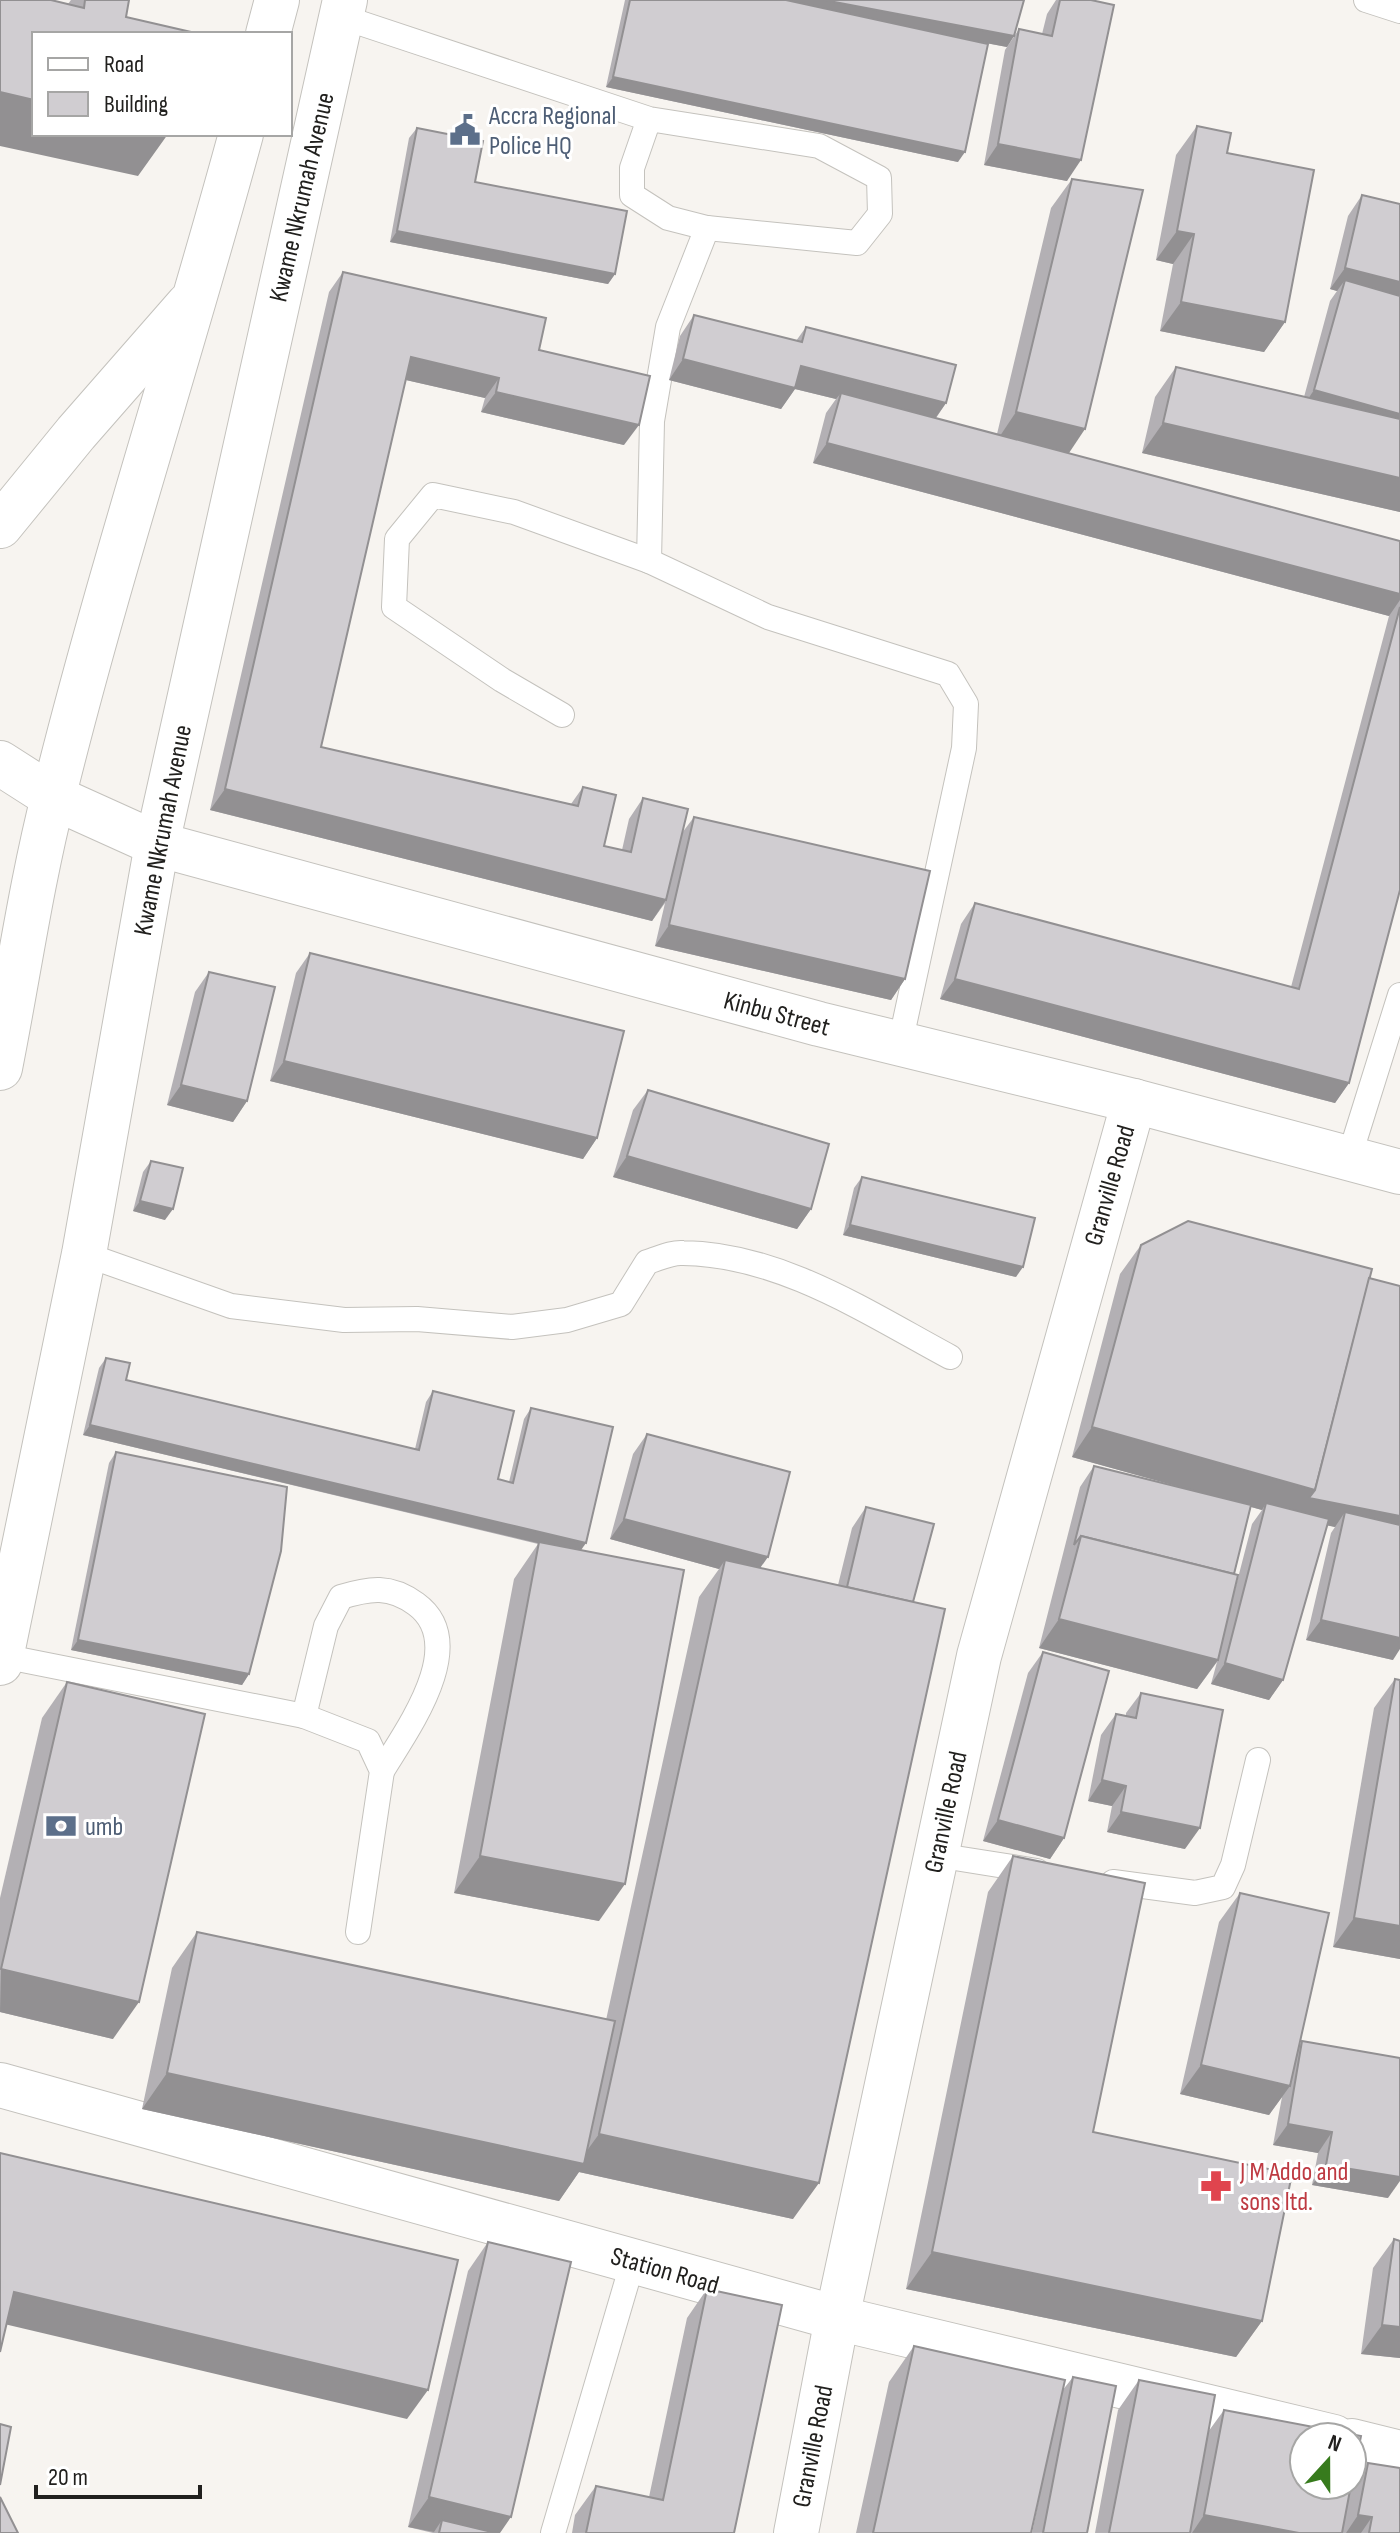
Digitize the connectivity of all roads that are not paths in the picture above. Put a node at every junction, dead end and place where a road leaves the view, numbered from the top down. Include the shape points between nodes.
1 (277, 0) edge
2 (1366, 0) edge
3 (344, 8) edge
4 (1400, 11) edge
5 (269, 32) edge
6 (649, 119) junction
7 (240, 136) edge
8 (707, 228) junction
9 (197, 295) junction
10 (0, 526) edge
11 (649, 561) junction
12 (562, 715) dead end
13 (0, 763) edge
14 (53, 797) junction
15 (157, 844) junction
16 (1400, 995) edge
17 (900, 1044) junction
18 (0, 1068) edge
19 (1134, 1101) junction
20 (1349, 1158) junction
21 (1400, 1172) edge
22 (84, 1254) junction
23 (950, 1357) dead end
24 (1, 1660) edge
25 (304, 1716) junction
26 (1258, 1760) dead end
27 (382, 1771) junction
28 (936, 1855) junction
29 (1063, 1875) edge
30 (1094, 1880) edge
31 (358, 1932) dead end
32 (0, 2085) edge
33 (633, 2261) junction
34 (837, 2318) junction
35 (1288, 2426) edge
36 (1368, 2445) edge
37 (1400, 2453) edge
38 (553, 2533) edge
39 (796, 2533) edge

1 - 5 street
2 - 4 lane
3 - 6 lane
3 - 15 street, Kwame Nkrumah Avenue
6 - 8 lane via 632,168 632,195 668,218
6 - 8 lane via 819,146 879,178 880,214 857,243
7 - 9 street
8 - 11 lane via 668,327 652,421
9 - 10 street
9 - 14 street via 122,541
11 - 12 lane via 514,512 433,495 397,539 394,607
11 - 17 lane via 768,617 948,674 966,704 964,748
13 - 14 street, Kinbu Street
14 - 15 street, Kinbu Street
14 - 18 street
15 - 17 street, Kinbu Street
15 - 22 street, Kwame Nkrumah Avenue
16 - 20 lane
17 - 19 street, Kinbu Street
19 - 20 street, Kinbu Street
19 - 28 street, Granville Road via 979,1656
20 - 21 street, Kinbu Street
22 - 23 lane via 231,1306 344,1320 417,1319 512,1327 567,1320 621,1304 647,1262 681,1252 751,1263 818,1286
22 - 24 street, Kwame Nkrumah Avenue
24 - 25 lane
25 - 27 lane via 368,1741
25 - 27 lane via 326,1626 341,1597 373,1587 401,1593 424,1610 434,1627 435,1659 425,1701
26 - 30 lane via 1223,1887 1195,1893
27 - 31 lane
28 - 29 lane
28 - 34 street, Granville Road
32 - 33 street, Station Road
33 - 34 street, Station Road
33 - 38 lane
34 - 35 street, Station Road
34 - 39 street, Granville Road
36 - 37 street

